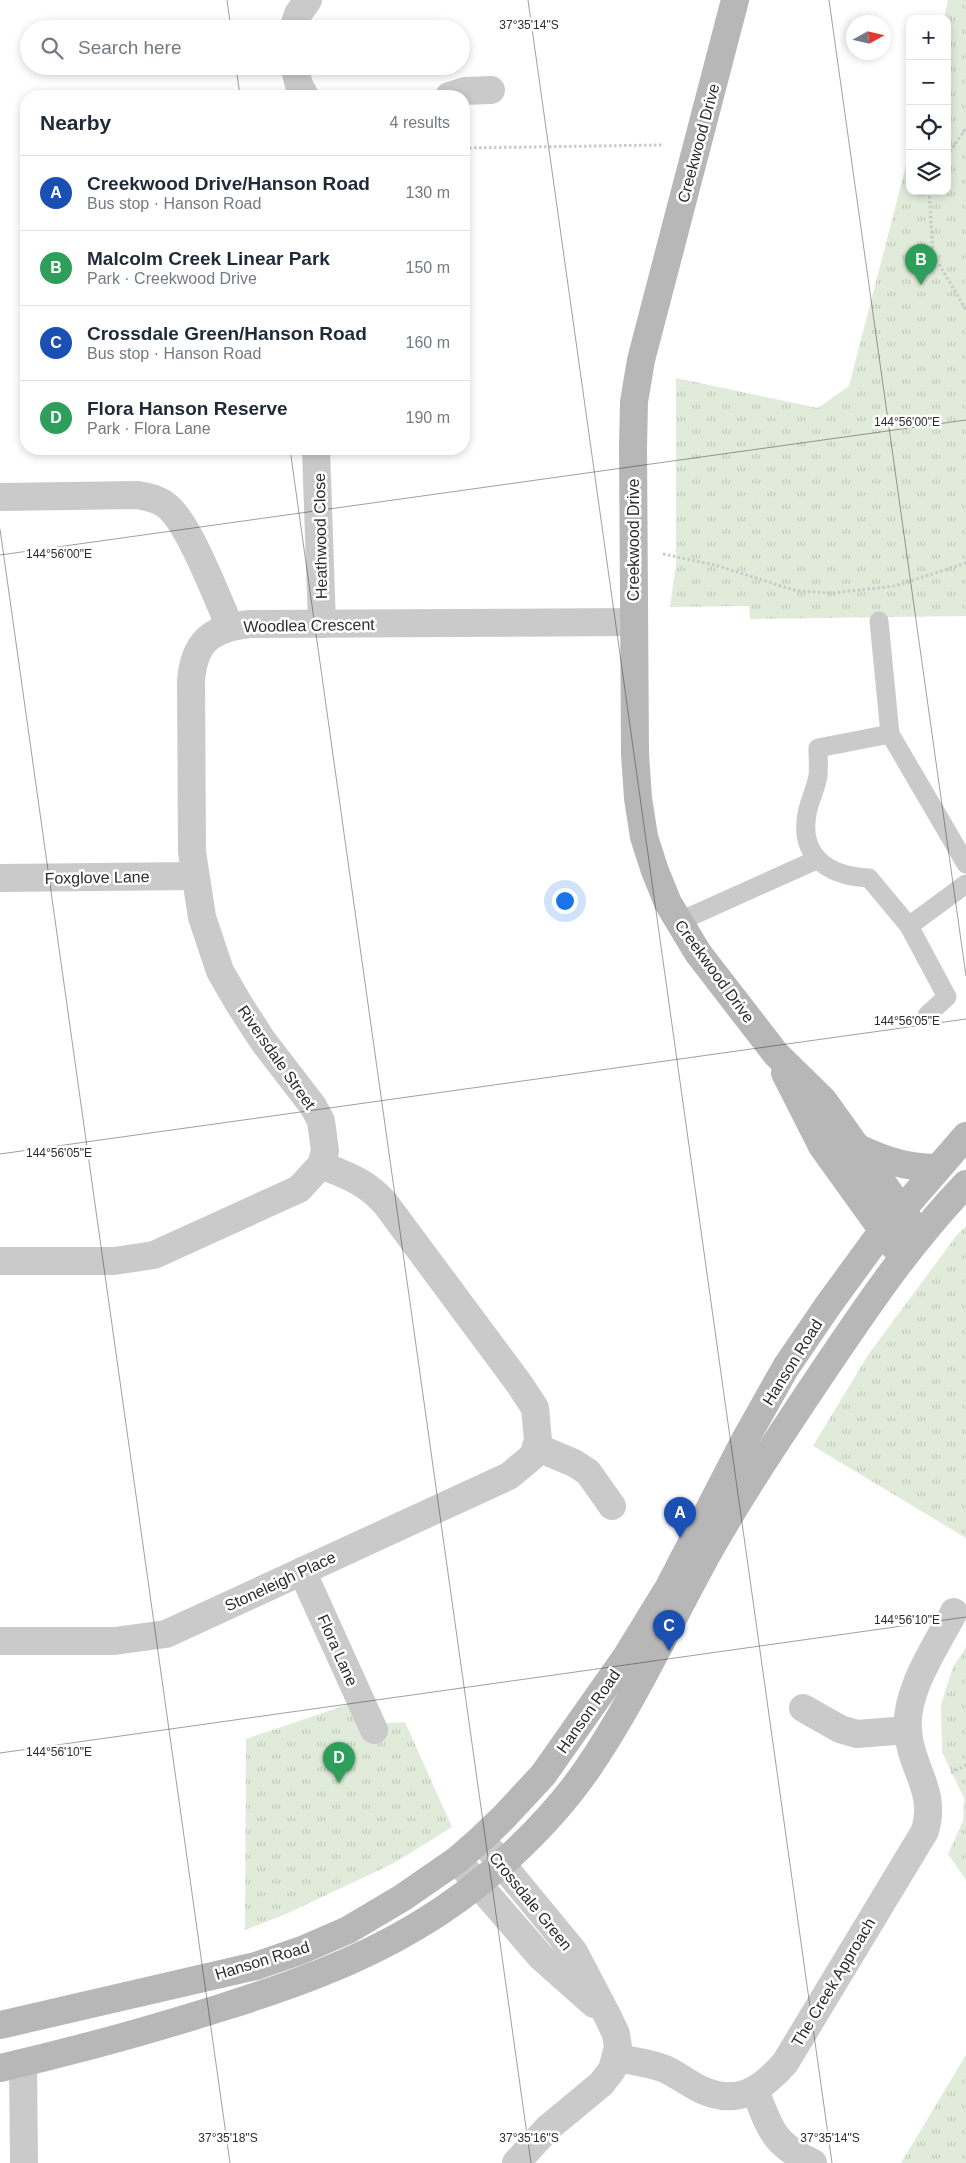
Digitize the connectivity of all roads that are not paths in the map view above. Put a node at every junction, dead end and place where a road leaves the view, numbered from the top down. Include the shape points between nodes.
1 (308, 0) edge
2 (736, 0) edge
3 (296, 20) edge
4 (296, 75) edge
5 (301, 90) edge
6 (491, 90) dead end
7 (470, 91) edge
8 (316, 455) edge
9 (0, 496) edge
10 (878, 621) dead end
11 (634, 622) junction
12 (322, 624) junction
13 (230, 626) junction
14 (890, 734) junction
15 (816, 860) junction
16 (966, 864) edge
17 (195, 876) junction
18 (0, 878) edge
19 (966, 884) edge
20 (678, 922) junction
21 (909, 926) junction
22 (927, 1015) dead end
23 (776, 1054) junction
24 (966, 1136) edge
25 (858, 1148) junction
26 (321, 1165) junction
27 (936, 1168) junction
28 (966, 1184) edge
29 (901, 1210) junction
30 (884, 1231) junction
31 (920, 1237) junction
32 (903, 1258) junction
33 (0, 1261) edge
34 (536, 1447) junction
35 (612, 1506) dead end
36 (302, 1570) junction
37 (954, 1612) dead end
38 (0, 1642) edge
39 (803, 1708) dead end
40 (374, 1730) dead end
41 (908, 1730) junction
42 (481, 1839) junction
43 (457, 1860) junction
44 (501, 1863) junction
45 (477, 1883) junction
46 (608, 2016) junction
47 (10, 2023) edge
48 (617, 2058) junction
49 (11, 2066) edge
50 (755, 2090) junction
51 (24, 2163) edge
52 (516, 2163) edge
53 (813, 2163) edge

1 - 3 street
2 - 11 street, Creekwood Drive via 641,360 634,402
4 - 5 street
6 - 7 street
8 - 12 street, Heathwood Close
9 - 13 street, Woodlea Crescent via 138,495 155,499 179,519
10 - 14 lane
11 - 12 street, Woodlea Crescent
11 - 20 street, Creekwood Drive via 638,798 644,837
12 - 13 street, Woodlea Crescent
13 - 17 street, Riversdale Street via 206,640 192,666 192,852
14 - 15 lane via 818,748 818,776 807,811 806,842
14 - 16 lane
15 - 20 lane
15 - 21 lane via 834,871 869,878
17 - 18 street, Foxglove Lane
17 - 26 street, Riversdale Street via 202,917 220,971 239,1004 321,1121 325,1151
19 - 21 lane
20 - 23 street, Creekwood Drive via 698,954
21 - 22 lane via 946,997
23 - 25 street, Creekwood Drive via 823,1100
23 - 30 street, Creekwood Drive via 822,1146
24 - 27 street, Hanson Road
25 - 27 street, Creekwood Drive via 885,1161 910,1167
25 - 29 street, Creekwood Drive
26 - 33 street via 299,1189 154,1255 114,1261
26 - 34 street via 361,1182 385,1203 526,1392 535,1408
27 - 29 street, Hanson Road
28 - 31 street, Hanson Road
29 - 30 street, Hanson Road
29 - 31 street, Creekwood Drive
30 - 32 street, Creekwood Drive
30 - 42 street, Hanson Road via 786,1367 668,1587 626,1657 543,1775
31 - 32 street, Hanson Road
32 - 44 street, Hanson Road via 864,1310 759,1468 711,1548 614,1728 586,1771 549,1817
34 - 35 street via 588,1472
34 - 36 street, Stoneleigh Place via 533,1456 509,1476
36 - 38 street, Stoneleigh Place via 166,1634 114,1641
36 - 40 street, Flora Lane
37 - 41 street, The Creek Approach via 921,1675 912,1699
39 - 41 street via 840,1730 857,1734
41 - 50 street, The Creek Approach via 911,1753 929,1803 925,1830 785,2063
42 - 43 street, Hanson Road
42 - 44 street, Crossdale Green
43 - 45 street, Crossdale Green
43 - 47 street, Hanson Road via 348,1930 302,1950 256,1966
44 - 45 street, Hanson Road
44 - 46 street, Crossdale Green via 574,1952
45 - 46 street, Crossdale Green via 541,1957
45 - 49 street, Hanson Road via 417,1926 367,1953 312,1976 175,2022
46 - 48 street, Crossdale Green via 616,2034
47 - 49 street
48 - 50 street, The Creek Approach via 662,2068 716,2095 728,2096
48 - 52 street via 601,2084 548,2128
49 - 51 street
50 - 53 street via 770,2129 780,2142

